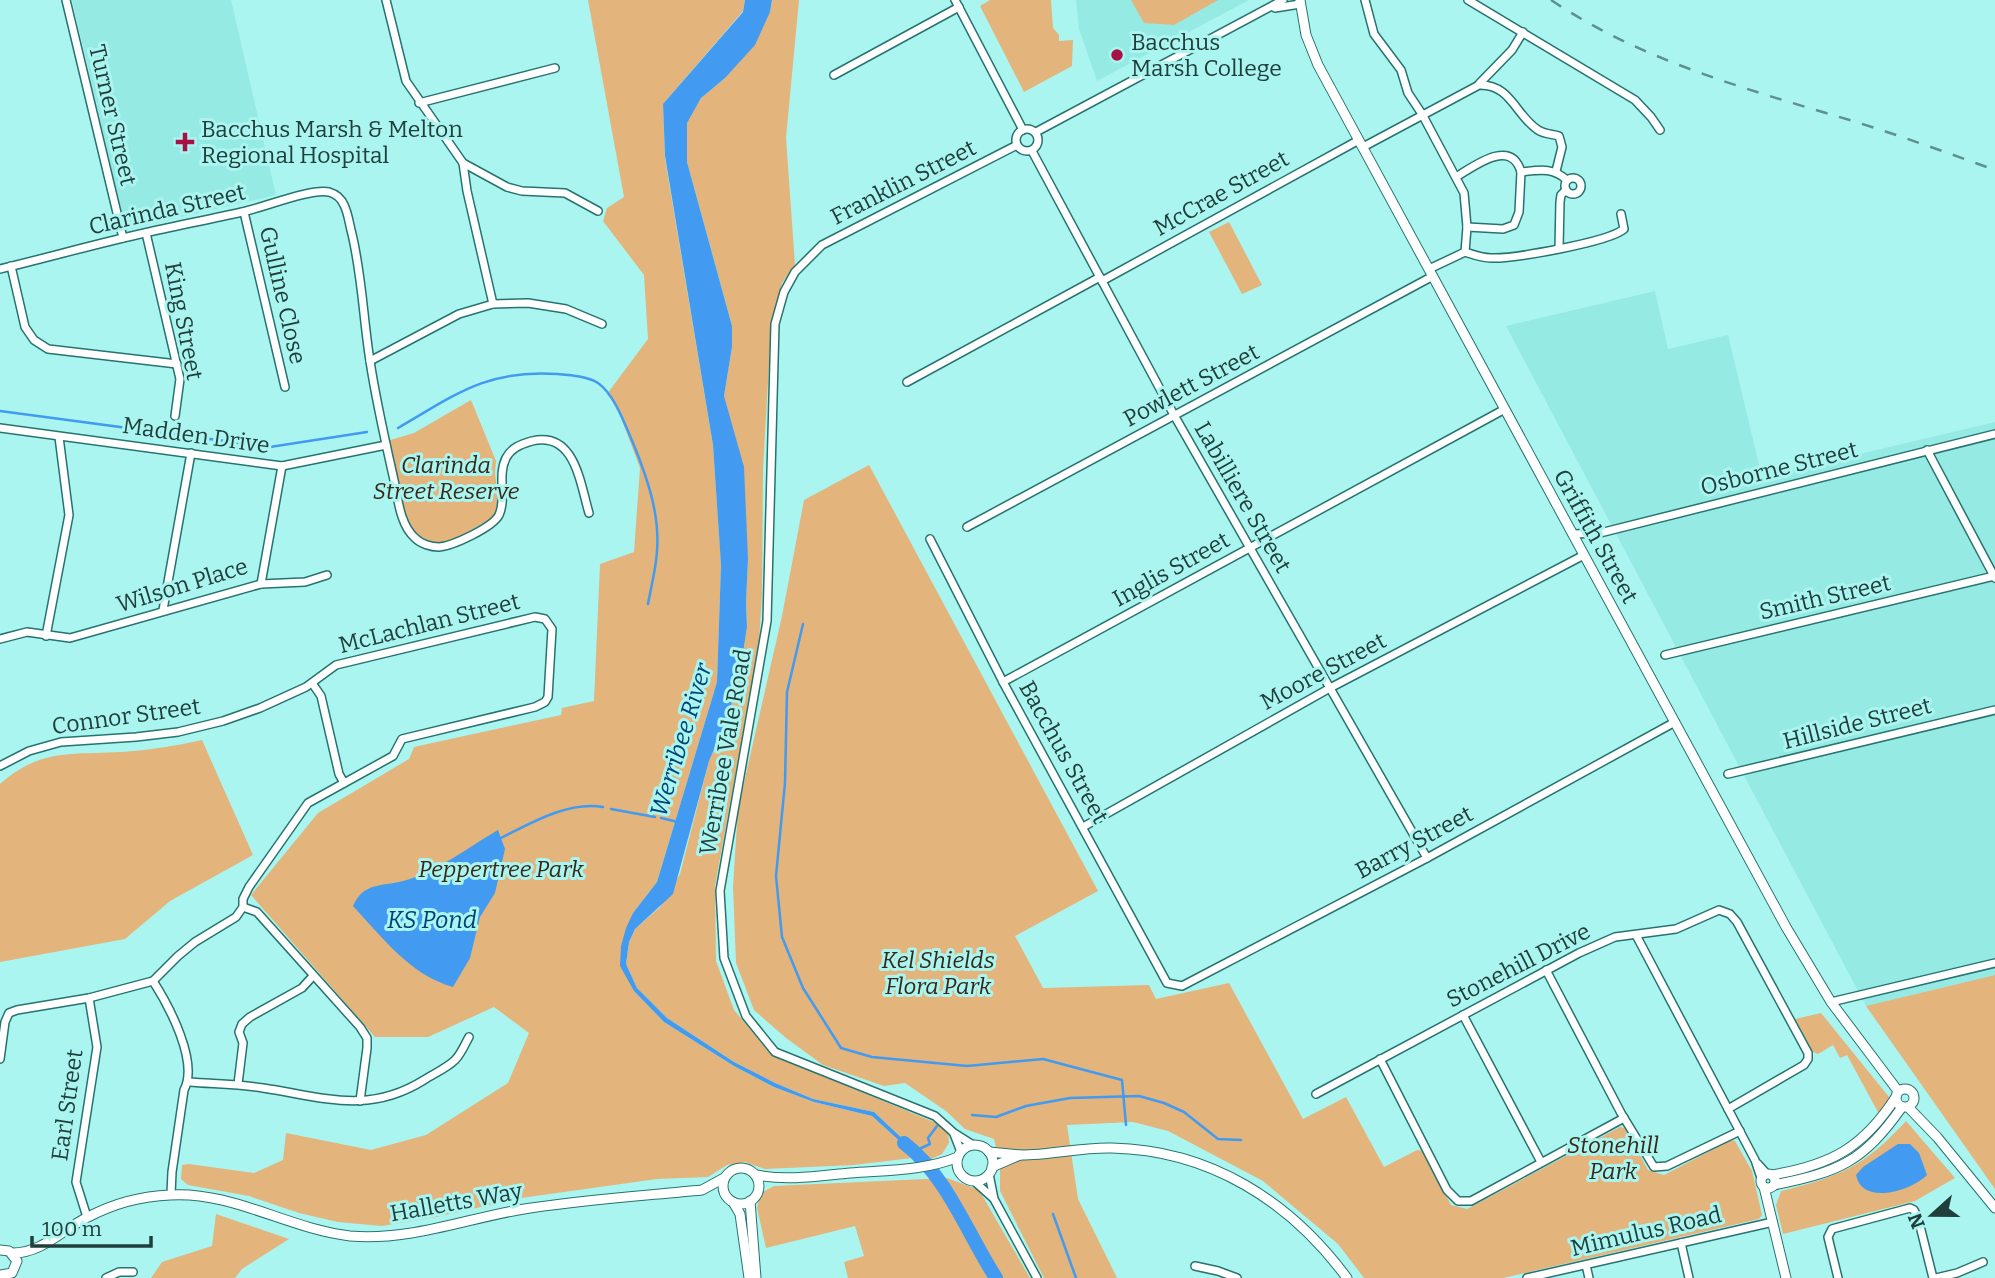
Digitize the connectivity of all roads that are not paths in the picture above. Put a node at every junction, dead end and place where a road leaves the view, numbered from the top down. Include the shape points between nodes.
1 (66, 0) edge
2 (386, 0) edge
3 (1283, 0) edge
4 (1365, 0) edge
5 (1468, 0) edge
6 (1300, 2) edge
7 (957, 4) edge
8 (1265, 11) junction
9 (1523, 32) junction
10 (555, 68) dead end
11 (835, 75) dead end
12 (1479, 85) junction
13 (419, 103) junction
14 (1422, 114) junction
15 (1023, 130) junction
16 (1660, 130) dead end
17 (1035, 132) junction
18 (1361, 143) junction
19 (1017, 145) junction
20 (1032, 151) junction
21 (463, 163) junction
22 (1556, 171) junction
23 (1521, 172) junction
24 (1456, 177) junction
25 (1567, 180) junction
26 (1566, 190) junction
27 (598, 211) dead end
28 (244, 212) junction
29 (1621, 214) dead end
30 (1467, 227) junction
31 (146, 233) junction
32 (123, 239) junction
33 (1559, 248) junction
34 (1465, 252) junction
35 (810, 256) joint
36 (11, 266) junction
37 (0, 269) edge
38 (1431, 272) junction
39 (1101, 279) junction
40 (493, 304) junction
41 (602, 324) dead end
42 (370, 361) junction
43 (177, 364) junction
44 (907, 382) dead end
45 (285, 387) dead end
46 (1505, 409) junction
47 (1174, 415) junction
48 (175, 416) dead end
49 (0, 428) edge
50 (1995, 434) edge
51 (59, 437) junction
52 (386, 445) junction
53 (1927, 450) junction
54 (191, 453) junction
55 (282, 466) junction
56 (589, 513) dead end
57 (967, 527) dead end
58 (1573, 534) junction
59 (930, 539) dead end
60 (1250, 547) junction
61 (1584, 555) junction
62 (327, 575) dead end
63 (1995, 577) edge
64 (261, 584) junction
65 (163, 610) junction
66 (46, 636) junction
67 (0, 639) edge
68 (1665, 655) dead end
69 (1003, 682) junction
70 (312, 683) junction
71 (1330, 688) junction
72 (260, 708) joint
73 (1995, 709) edge
74 (1675, 722) junction
75 (0, 766) edge
76 (1728, 774) dead end
77 (344, 783) junction
78 (1083, 827) junction
79 (1427, 858) junction
80 (243, 907) junction
81 (1636, 935) junction
82 (1995, 963) edge
83 (1546, 970) junction
84 (313, 976) junction
85 (153, 981) junction
86 (1167, 983) joint
87 (89, 998) junction
88 (1831, 1002) junction
89 (1463, 1015) junction
90 (469, 1037) dead end
91 (0, 1059) edge
92 (1380, 1059) junction
93 (188, 1082) junction
94 (238, 1084) junction
95 (1899, 1093) junction
96 (1316, 1094) dead end
97 (360, 1101) junction
98 (1908, 1105) junction
99 (1728, 1109) junction
100 (1624, 1118) junction
101 (1740, 1131) junction
102 (954, 1133) junction
103 (973, 1145) junction
104 (989, 1152) junction
105 (960, 1155) junction
106 (1022, 1155) junction
107 (1541, 1162) junction
108 (933, 1166) junction
109 (991, 1170) junction
110 (961, 1173) junction
111 (756, 1175) junction
112 (724, 1178) junction
113 (780, 1180) junction
114 (974, 1181) junction
115 (1768, 1181) junction
116 (702, 1190) junction
117 (758, 1193) junction
118 (170, 1195) junction
119 (725, 1195) junction
120 (994, 1199) junction
121 (750, 1201) junction
122 (733, 1202) junction
123 (1995, 1208) edge
124 (87, 1217) junction
125 (1773, 1222) junction
126 (1681, 1243) junction
127 (10, 1252) edge
128 (1983, 1262) dead end
129 (1586, 1265) junction
130 (1195, 1266) dead end
131 (133, 1272) dead end
132 (6, 1276) edge
133 (106, 1278) edge
134 (749, 1278) edge
135 (756, 1278) edge
136 (1037, 1278) edge
137 (1237, 1278) edge
138 (1347, 1278) edge
139 (1527, 1278) edge
140 (1589, 1278) edge
141 (1689, 1278) edge
142 (1786, 1278) edge
143 (1838, 1278) edge
144 (1934, 1278) edge

1 - 32 street, Turner Street
2 - 13 street via 406,81
3 - 8 street
4 - 14 street via 1374,34 1401,70 1408,93
5 - 9 street
6 - 8 street
6 - 18 street, Griffith Street via 1318,65
7 - 11 street
7 - 15 street
8 - 17 street
9 - 12 street, McCrae Street
9 - 16 street via 1635,100
10 - 13 street
12 - 14 street, McCrae Street
12 - 22 street via 1490,84 1503,91 1539,131 1559,136 1562,147
13 - 21 street
14 - 18 street, McCrae Street
14 - 24 street
15 - 17 street
15 - 19 street via 1017,135
17 - 20 street via 1038,144
18 - 38 street, Griffith Street
18 - 39 street, McCrae Street
19 - 20 street
19 - 35 street, Franklin Street via 822,245
20 - 39 street, Labilliere Street
21 - 27 street via 507,187 565,193
21 - 40 street
22 - 23 street
22 - 25 street
23 - 24 street via 1509,158 1493,155
23 - 30 street via 1514,225 1503,229
24 - 30 street via 1464,193
25 - 26 street
25 - 26 street via 1577,179 1581,185 1575,194
26 - 33 street via 1559,202
28 - 31 street, Clarinda Street
28 - 42 street, Clarinda Street via 315,192 327,191 342,201 358,257
28 - 45 street, Gulline Close
29 - 33 street via 1621,232
30 - 34 street
31 - 32 street, Clarinda Street
31 - 43 street, King Street
32 - 36 street, Clarinda Street
33 - 34 street via 1500,258
34 - 38 street, Powlett Street
35 - 102 street, Werribee Vale Road via 784,292 775,324 767,621 720,891 724,958 746,1016 775,1052 935,1116
36 - 37 street, Clarinda Street
36 - 43 street via 25,327 48,349
38 - 46 street, Griffith Street
38 - 47 street, Powlett Street
39 - 44 street, McCrae Street
39 - 47 street, Labilliere Street
40 - 41 street via 566,309
40 - 42 street via 459,314
42 - 52 street, Clarinda Street
43 - 48 street, King Street via 180,379
46 - 58 street, Griffith Street
46 - 60 street, Inglis Street
47 - 57 street, Powlett Street
47 - 60 street, Labilliere Street
49 - 51 street, Madden Drive
50 - 53 street, Osborne Street
51 - 54 street, Madden Drive
51 - 66 street via 69,515
52 - 55 street, Madden Drive
52 - 56 street, Clarinda Street via 405,526 417,541 446,546 493,522 499,515 501,473 507,456 535,440 559,443 575,461
53 - 58 street, Osborne Street via 1600,533
53 - 63 street
54 - 55 street, Madden Drive
54 - 65 street
55 - 64 street, Wilson Place
58 - 61 street, Griffith Street
59 - 69 street, Bacchus Street
60 - 69 street, Inglis Street
60 - 71 street, Labilliere Street
61 - 71 street, Moore Street
61 - 74 street, Griffith Street
62 - 64 street via 304,582
63 - 68 street, Smith Street
64 - 65 street, Wilson Place
65 - 66 street, Wilson Place via 70,638
66 - 67 street, Wilson Place via 27,632
69 - 78 street, Bacchus Street
70 - 72 street, McLachlan Street
70 - 77 street via 321,696
70 - 77 street, McLachlan Street via 348,661 535,617 545,619 552,629 545,702 402,739 393,756
71 - 78 street, Moore Street
71 - 79 street, Labilliere Street
72 - 75 street, Connor Street via 178,732 61,742
73 - 76 street, Hillside Street
74 - 79 street, Barry Street
74 - 88 street, Griffith Street
77 - 80 street, McLachlan Street via 308,803 299,814 249,887
78 - 86 street, Bacchus Street
79 - 86 street, Barry Street via 1182,986
80 - 84 street via 257,912
80 - 85 street, McLachlan Street via 236,917 177,956
81 - 83 street, Stonehill Drive via 1615,937
81 - 99 street
81 - 99 street, Stonehill Drive via 1676,929 1719,910 1730,914 1808,1053 1804,1065
82 - 88 street
83 - 89 street, Stonehill Drive
83 - 100 street
84 - 94 street via 302,988 242,1024
84 - 97 street via 367,1038
85 - 87 street
85 - 93 street via 182,1037
87 - 91 street via 9,1013
87 - 124 street, Earl Street via 97,1047 76,1182
88 - 95 street, Griffith Street
89 - 92 street, Stonehill Drive
89 - 107 street
90 - 97 street via 456,1060 414,1087 376,1101
92 - 96 street, Stonehill Drive
92 - 107 street via 1447,1190 1458,1201 1471,1201
93 - 94 street
93 - 118 street
94 - 97 street
95 - 98 street
95 - 98 street via 1912,1092
95 - 115 street via 1868,1135 1851,1148
98 - 115 street via 1861,1154 1829,1171
98 - 123 street
99 - 101 street
100 - 101 street via 1654,1167 1667,1166
100 - 107 street
101 - 115 street
102 - 103 street, Werribee Vale Road
102 - 105 street
103 - 104 street
103 - 105 street
104 - 106 street
104 - 109 street
105 - 108 street
105 - 110 street
106 - 109 street
106 - 138 street via 1111,1148 1156,1151 1219,1171 1259,1192 1297,1221
108 - 110 street
108 - 113 street
109 - 114 street
109 - 120 street
110 - 114 street
111 - 112 street via 743,1167
111 - 113 street
111 - 117 street
112 - 116 street, Halletts Way
112 - 119 street
113 - 117 street
114 - 120 street
115 - 125 street
116 - 118 street, Halletts Way via 545,1205 428,1231 351,1236 235,1204
116 - 119 street, Halletts Way
117 - 121 street
118 - 124 street, Halletts Way via 144,1198
119 - 122 street
120 - 136 street
121 - 122 street
121 - 135 street
122 - 134 street via 740,1214
124 - 127 street, Halletts Way via 37,1248
125 - 126 street, Mimulus Road
125 - 142 street
126 - 129 street, Mimulus Road
126 - 141 street
127 - 132 street via 15,1270
128 - 144 street
129 - 139 street, Mimulus Road
129 - 140 street
130 - 137 street
131 - 133 street
143 - 144 street via 1828,1237 1832,1229 1910,1208 1918,1218

